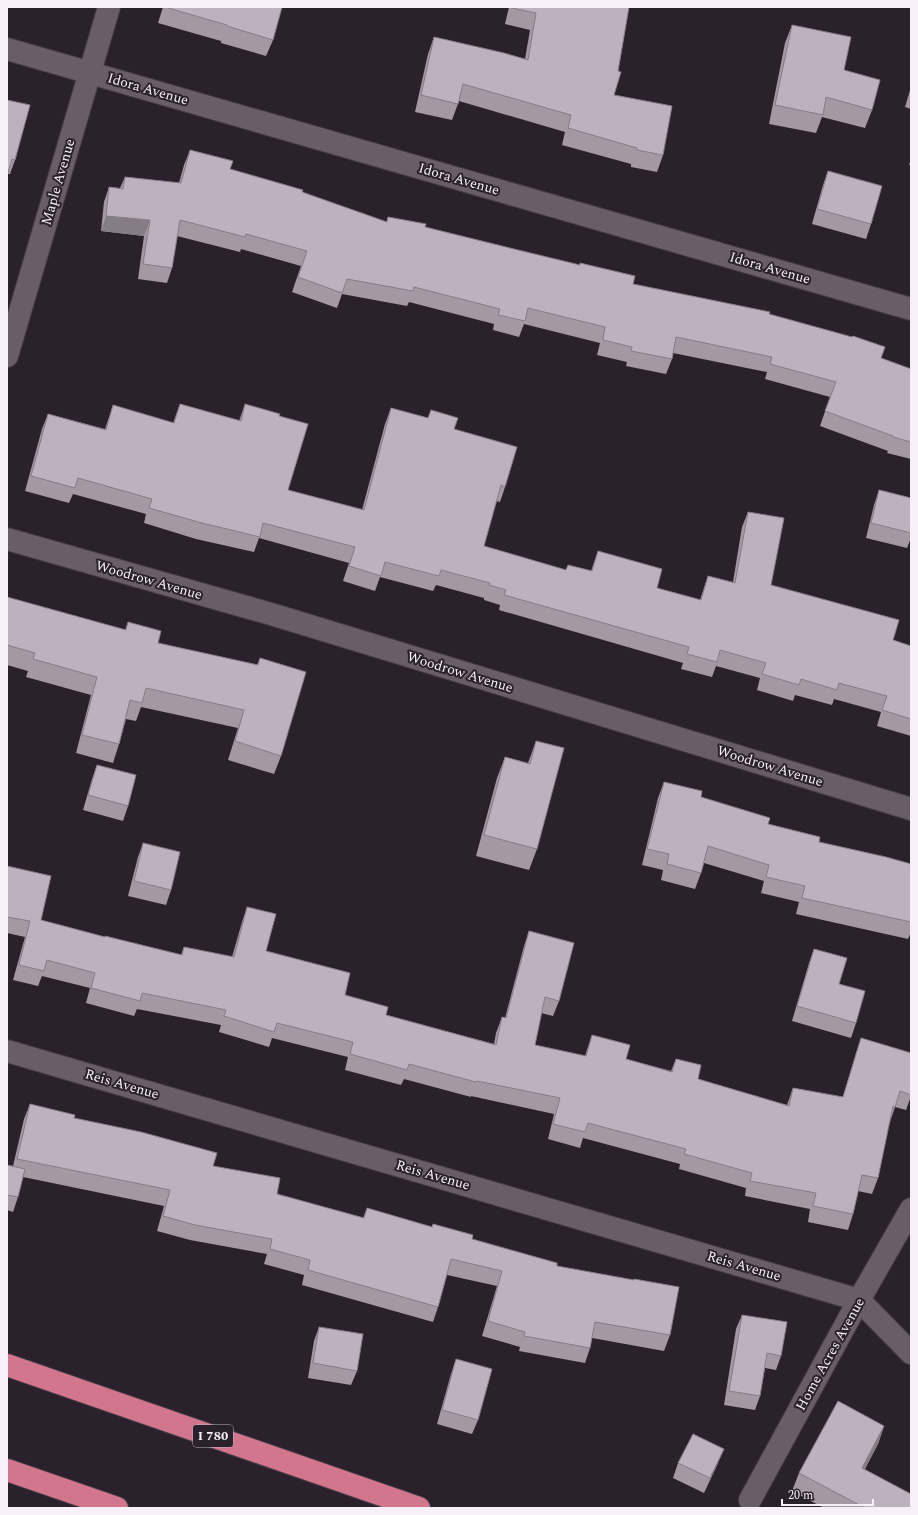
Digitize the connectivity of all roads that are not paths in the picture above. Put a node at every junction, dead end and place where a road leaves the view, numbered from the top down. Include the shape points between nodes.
1 (109, 7) edge
2 (7, 49) edge
3 (90, 72) junction
4 (911, 309) edge
5 (7, 356) edge
6 (7, 539) edge
7 (911, 809) edge
8 (7, 1050) edge
9 (911, 1210) edge
10 (859, 1300) junction
11 (911, 1353) edge
12 (7, 1364) edge
13 (7, 1470) edge
14 (750, 1500) dead end
15 (117, 1508) edge
16 (419, 1508) edge

1 - 3 street, Maple Avenue
2 - 3 street, Idora Avenue
3 - 4 street, Idora Avenue
3 - 5 street, Maple Avenue
6 - 7 street, Woodrow Avenue via 271,614
8 - 10 street, Reis Avenue
9 - 10 street, Home Acres Avenue
10 - 11 street
10 - 14 street, Home Acres Avenue
12 - 16 highway, I 780
13 - 15 highway

